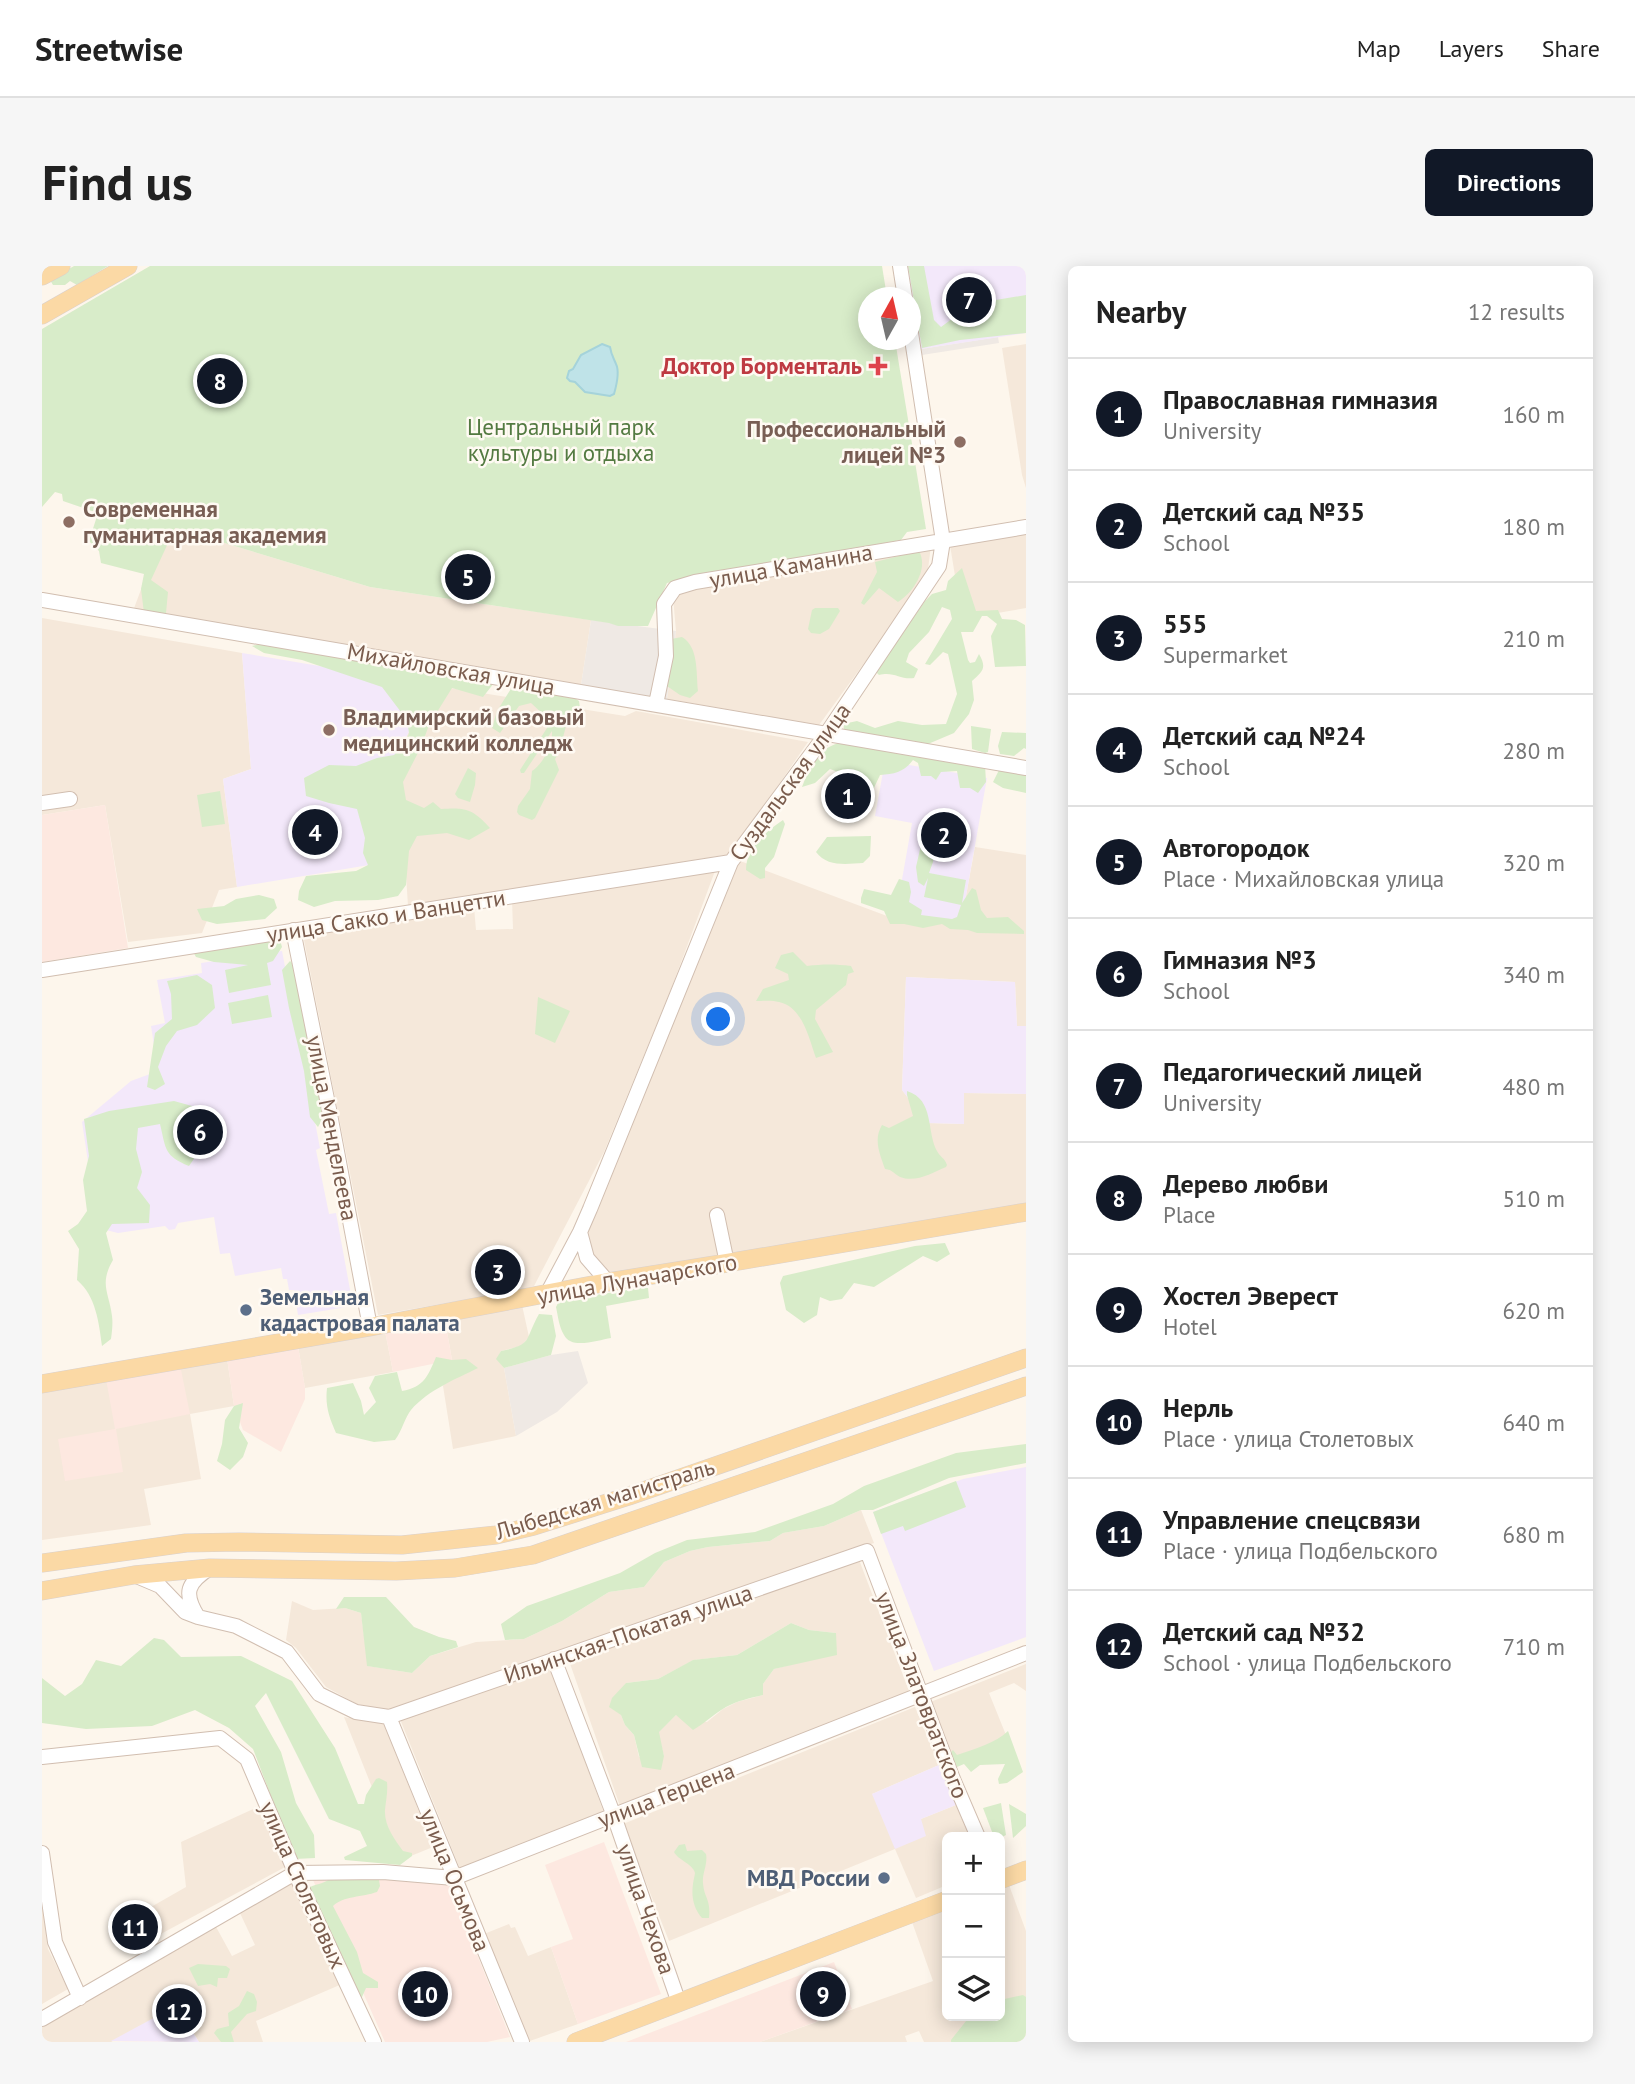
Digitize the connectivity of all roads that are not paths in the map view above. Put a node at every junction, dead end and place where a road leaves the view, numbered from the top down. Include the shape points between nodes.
1 (61, 266) edge
2 (128, 266) edge
3 (900, 266) edge
4 (42, 276) edge
5 (903, 287) edge
6 (42, 315) edge
7 (914, 350) edge
8 (1026, 527) edge
9 (943, 541) junction
10 (42, 600) edge
11 (656, 704) junction
12 (827, 733) junction
13 (1026, 768) edge
14 (70, 799) dead end
15 (42, 803) edge
16 (731, 862) junction
17 (293, 930) junction
18 (42, 970) edge
19 (1026, 1212) edge
20 (717, 1215) dead end
21 (580, 1232) junction
22 (727, 1264) junction
23 (608, 1282) junction
24 (547, 1294) junction
25 (370, 1327) junction
26 (1026, 1358) edge
27 (42, 1384) edge
28 (1026, 1386) edge
29 (867, 1551) joint
30 (42, 1563) edge
31 (210, 1567) junction
32 (134, 1575) junction
33 (42, 1591) edge
34 (198, 1617) junction
35 (1026, 1653) edge
36 (554, 1659) junction
37 (921, 1695) junction
38 (389, 1717) junction
39 (42, 1756) edge
40 (614, 1816) junction
41 (976, 1832) edge
42 (42, 1853) edge
43 (1026, 1870) edge
44 (295, 1873) junction
45 (454, 1878) junction
46 (1005, 1878) edge
47 (942, 1902) edge
48 (80, 1998) junction
49 (679, 2003) junction
50 (42, 2019) edge
51 (374, 2042) edge
52 (522, 2042) edge
53 (576, 2042) edge

1 - 4 main road
2 - 6 main road
3 - 5 street
7 - 9 street, Суздальская улица
8 - 9 street, улица Каманина
9 - 11 street, улица Каманина via 675,588 664,604 666,656
9 - 12 street, Суздальская улица via 939,566
10 - 11 street, Михайловская улица
11 - 12 street, Михайловская улица
12 - 13 street, Михайловская улица
12 - 16 street, Суздальская улица
14 - 15 street
16 - 17 street, улица Сакко и Ванцетти
16 - 21 street, Суздальская улица
17 - 18 street, улица Сакко и Ванцетти
17 - 25 street, улица Менделеева
19 - 22 main road, улица Луначарского
20 - 22 street
21 - 23 street via 587,1258
21 - 24 street, Суздальская улица
22 - 23 main road, улица Луначарского
23 - 24 main road, улица Луначарского
24 - 25 main road, улица Луначарского
25 - 27 main road, улица Луначарского
26 - 30 main road, Лыбедская магистраль via 629,1496 496,1535 402,1545 186,1543
28 - 31 main road, Лыбедская магистраль via 533,1555 455,1568 396,1571
29 - 36 street, Ильинская-Покатая улица
29 - 37 street, улица Златовратского
31 - 32 main road, Лыбедская магистраль
31 - 34 street via 193,1581 188,1592 189,1604
32 - 33 main road, Лыбедская магистраль
32 - 34 street via 160,1586 185,1612
34 - 38 street via 236,1626 287,1653 319,1694 356,1712
35 - 37 street, улица Герцена
36 - 38 street, Ильинская-Покатая улица
36 - 40 street, улица Чехова
37 - 40 street, улица Герцена
37 - 41 street, улица Златовратского
38 - 45 street, улица Осьмова
39 - 44 street, улица Столетовых via 220,1738 247,1759
40 - 45 street, улица Герцена
40 - 49 street, улица Чехова
42 - 48 street via 55,1942
43 - 46 main road
44 - 45 street, улица Герцена via 383,1872
44 - 48 street
44 - 51 street, улица Столетовых
45 - 52 street, улица Осьмова
47 - 49 main road
48 - 50 street
49 - 53 main road

